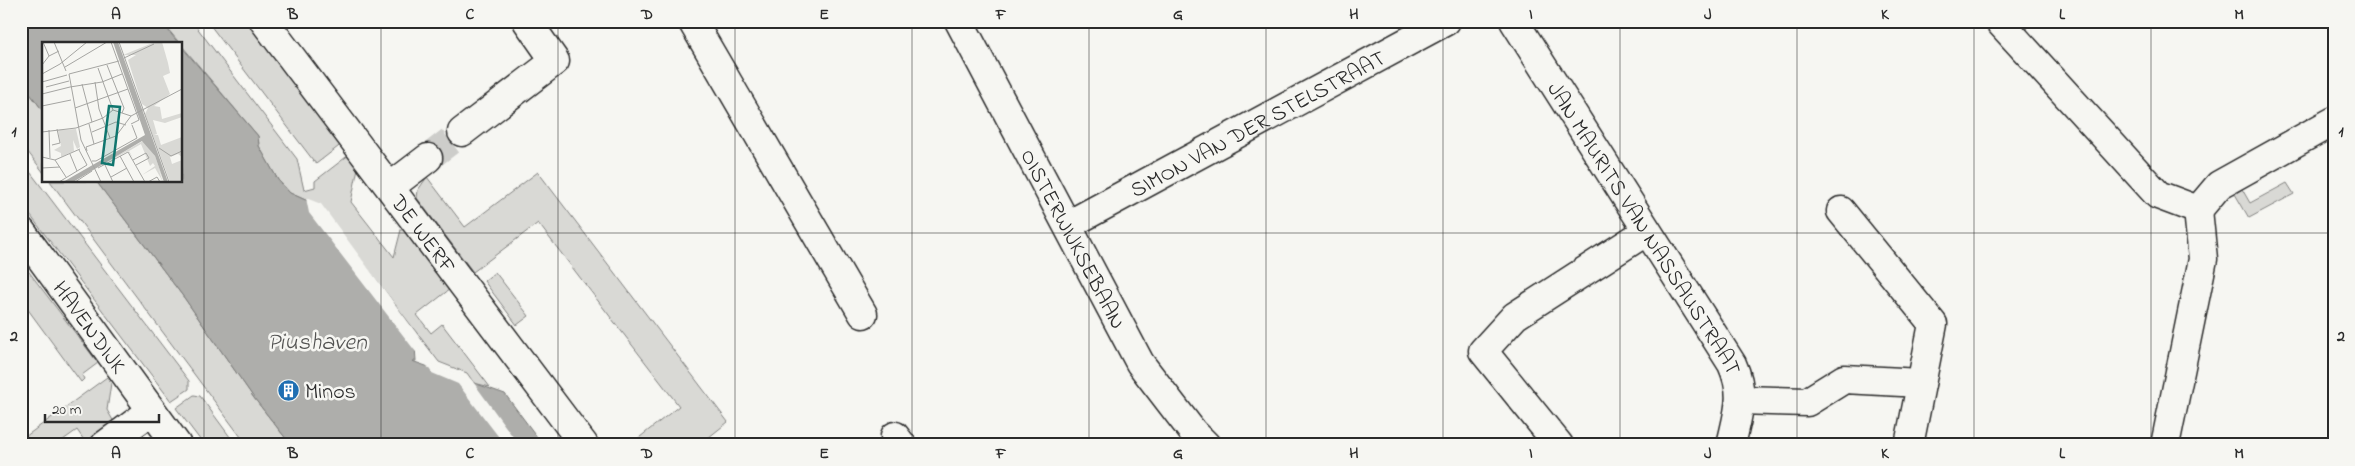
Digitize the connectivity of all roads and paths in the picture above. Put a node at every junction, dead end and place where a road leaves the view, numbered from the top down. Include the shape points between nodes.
1 (264, 21) edge
2 (527, 21) edge
3 (692, 21) edge
4 (959, 21) edge
5 (1446, 21) edge
6 (1514, 21) edge
7 (1999, 21) edge
8 (2334, 122) edge
9 (462, 132) tunnel mouth
10 (428, 158) tunnel mouth
11 (390, 187) junction
12 (2198, 210) junction
13 (1841, 211) dead end
14 (1068, 225) junction
15 (21, 231) edge
16 (1647, 231) junction
17 (863, 314) dead end
18 (1921, 383) junction
19 (1740, 400) junction
20 (151, 412) junction
21 (105, 445) edge
22 (177, 445) edge
23 (584, 445) edge
24 (1206, 445) edge
25 (1558, 445) edge
26 (1731, 445) edge
27 (1909, 445) edge
28 (2165, 445) edge

1 - 11 street, DE WERF
2 - 9 street via 555,62
3 - 17 street
4 - 14 street, OISTERWIJKSEBAAN
5 - 14 street, SIMON VAN DER STELSTRAAT
6 - 16 street, JAN MAURITS VAN NASSAUSTRAAT
7 - 12 street via 2158,195
8 - 12 street via 2219,185
10 - 11 street
11 - 23 street, DE WERF
12 - 28 street via 2203,259
13 - 18 street via 1933,324
14 - 24 street, OISTERWIJKSEBAAN via 1140,363
15 - 20 street, HAVENDIJK
16 - 19 street, JAN MAURITS VAN NASSAUSTRAAT via 1732,364 1739,381
16 - 25 street via 1515,316 1483,351
18 - 19 street via 1844,379 1807,402
18 - 27 street
19 - 26 street, JAN MAURITS VAN NASSAUSTRAAT
20 - 21 street
20 - 22 street, HAVENDIJK

